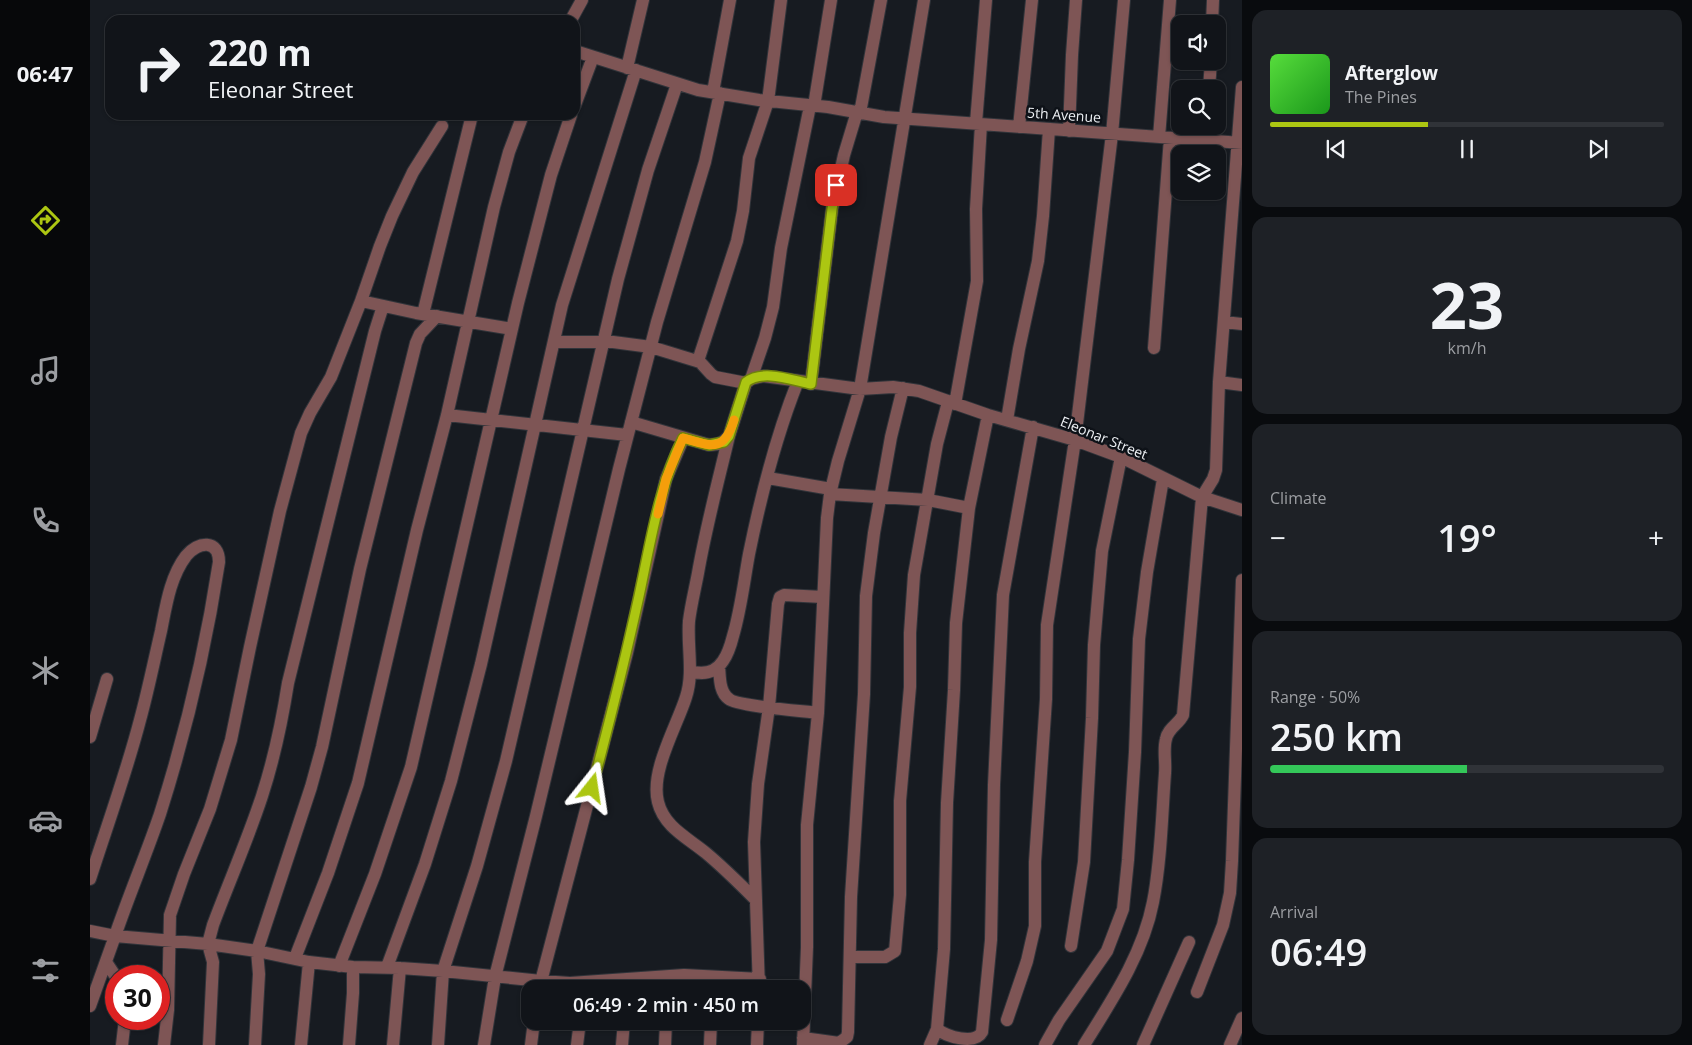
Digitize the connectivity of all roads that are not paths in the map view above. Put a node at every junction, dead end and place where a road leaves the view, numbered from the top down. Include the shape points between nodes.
1 (582, 0) edge
2 (643, 0) edge
3 (781, 0) edge
4 (831, 0) edge
5 (881, 0) edge
6 (924, 0) edge
7 (986, 0) edge
8 (1032, 0) edge
9 (1076, 0) edge
10 (1124, 0) edge
11 (1170, 0) edge
12 (1213, 0) edge
13 (726, 1) edge
14 (574, 15) edge
15 (1212, 15) edge
16 (580, 53) edge
17 (593, 57) junction
18 (632, 69) junction
19 (677, 84) junction
20 (1242, 87) edge
21 (580, 92) edge
22 (716, 93) junction
23 (768, 101) junction
24 (812, 106) junction
25 (858, 112) junction
26 (905, 118) junction
27 (471, 120) edge
28 (521, 120) edge
29 (569, 120) edge
30 (978, 124) junction
31 (442, 126) dead end
32 (1019, 127) junction
33 (1049, 129) junction
34 (1070, 131) junction
35 (1112, 134) junction
36 (1207, 135) edge
37 (1164, 138) junction
38 (1207, 141) junction
39 (1240, 143) edge
40 (1236, 264) edge
41 (362, 301) junction
42 (383, 306) junction
43 (423, 314) junction
44 (436, 316) junction
45 (468, 322) junction
46 (1224, 322) junction
47 (1242, 324) edge
48 (512, 329) junction
49 (554, 342) junction
50 (604, 342) junction
51 (651, 347) junction
52 (1154, 348) dead end
53 (698, 361) junction
54 (749, 381) junction
55 (798, 381) junction
56 (1219, 382) junction
57 (811, 384) junction
58 (1242, 385) edge
59 (903, 388) junction
60 (860, 389) junction
61 (952, 403) junction
62 (447, 415) junction
63 (988, 415) junction
64 (491, 419) junction
65 (1007, 420) junction
66 (536, 424) junction
67 (1033, 427) junction
68 (584, 429) junction
69 (629, 429) junction
70 (729, 436) junction
71 (683, 438) junction
72 (1075, 440) junction
73 (1121, 457) junction
74 (768, 478) junction
75 (1163, 479) junction
76 (831, 492) junction
77 (881, 496) junction
78 (1202, 497) junction
79 (928, 500) junction
80 (969, 508) junction
81 (1242, 510) edge
82 (1242, 580) edge
83 (823, 596) junction
84 (719, 666) junction
85 (690, 671) junction
86 (107, 678) dead end
87 (769, 707) junction
88 (818, 713) junction
89 (90, 737) edge
90 (90, 879) edge
91 (756, 900) junction
92 (90, 930) edge
93 (115, 936) junction
94 (170, 942) junction
95 (1189, 942) dead end
96 (208, 944) junction
97 (1071, 946) dead end
98 (256, 951) junction
99 (851, 957) junction
100 (294, 958) junction
101 (106, 962) junction
102 (309, 962) junction
103 (108, 965) edge
104 (339, 966) junction
105 (354, 967) junction
106 (394, 968) junction
107 (443, 971) junction
108 (495, 977) junction
109 (541, 980) edge
110 (673, 980) edge
111 (703, 980) edge
112 (759, 980) edge
113 (521, 982) edge
114 (1197, 992) dead end
115 (90, 1006) edge
116 (1242, 1018) edge
117 (1007, 1020) dead end
118 (937, 1029) junction
119 (123, 1030) edge
120 (533, 1030) edge
121 (579, 1030) edge
122 (623, 1030) edge
123 (666, 1030) edge
124 (711, 1030) edge
125 (757, 1030) edge
126 (803, 1041) edge
127 (122, 1045) edge
128 (164, 1045) edge
129 (210, 1045) edge
130 (255, 1045) edge
131 (301, 1045) edge
132 (349, 1045) edge
133 (393, 1045) edge
134 (438, 1045) edge
135 (484, 1045) edge
136 (531, 1045) edge
137 (577, 1045) edge
138 (622, 1045) edge
139 (665, 1045) edge
140 (710, 1045) edge
141 (756, 1045) edge
142 (930, 1045) edge
143 (1045, 1045) edge
144 (1084, 1045) edge
145 (1143, 1045) edge
146 (1230, 1045) edge

1 - 14 street
2 - 18 street
3 - 23 street
4 - 24 street
5 - 25 street
6 - 26 street
7 - 30 street
8 - 32 street
9 - 34 street
10 - 35 street
11 - 37 street
12 - 15 street
13 - 22 street
16 - 17 street, 5th Avenue
17 - 18 street, 5th Avenue
17 - 21 street
18 - 19 street, 5th Avenue
18 - 49 street
19 - 22 street, 5th Avenue
19 - 50 street via 645,179
20 - 39 street
22 - 23 street, 5th Avenue
22 - 51 street via 705,162
23 - 24 street, 5th Avenue
23 - 53 street via 749,158 743,211 731,261
24 - 25 street, 5th Avenue
24 - 54 street via 781,248 773,307
25 - 26 street, 5th Avenue
25 - 57 street via 832,209
26 - 30 street, 5th Avenue
26 - 60 street
27 - 43 street
28 - 45 street via 500,181
29 - 48 street via 551,174
30 - 32 street, 5th Avenue
30 - 61 street via 978,281
31 - 41 street via 420,159 392,216
32 - 33 street, 5th Avenue
33 - 34 street, 5th Avenue
33 - 65 street via 1038,261
34 - 35 street, 5th Avenue
35 - 37 street, 5th Avenue
35 - 72 street
36 - 38 street
37 - 38 street, 5th Avenue
37 - 52 street
38 - 39 street, 5th Avenue
39 - 40 street
40 - 46 street
41 - 42 street
41 - 94 street via 331,377 301,433 280,511 231,740 210,809 170,915
42 - 43 street
42 - 96 street via 262,797
43 - 44 street
44 - 45 street
44 - 98 street via 416,343 360,569 322,747
45 - 48 street
45 - 62 street
46 - 47 street
46 - 56 street
48 - 64 street
49 - 50 street
49 - 66 street
50 - 51 street
50 - 68 street
51 - 53 street
51 - 69 street
53 - 54 street, Eleonar Street via 715,377
54 - 55 street, Eleonar Street via 770,376
54 - 70 street
55 - 57 street, Eleonar Street
55 - 74 street via 782,423
56 - 58 street
56 - 78 street via 1216,470
57 - 60 street, Eleonar Street
59 - 60 street, Eleonar Street
59 - 61 street, Eleonar Street
59 - 77 street via 890,437
60 - 76 street
61 - 63 street, Eleonar Street
61 - 79 street via 938,444
62 - 64 street
62 - 100 street via 358,783 313,915
63 - 65 street, Eleonar Street
63 - 80 street
64 - 66 street
64 - 104 street via 410,767 375,874
65 - 67 street, Eleonar Street
66 - 68 street
66 - 106 street via 451,782
67 - 72 street, Eleonar Street
67 - 118 street via 1003,595 990,940 982,1032 976,1039 956,1039
68 - 69 street
68 - 107 street via 506,761
69 - 71 street
69 - 108 street
70 - 71 street via 724,442 709,445
70 - 85 street via 702,547 691,609
71 - 109 street via 664,488 624,662
72 - 73 street, Eleonar Street
72 - 117 street via 1047,625 1046,699 1035,862 1035,926
73 - 75 street, Eleonar Street
73 - 97 street via 1102,551 1094,645 1084,862
74 - 76 street
74 - 84 street via 749,554 737,623 725,659
75 - 78 street, Eleonar Street
75 - 143 street via 1139,639 1135,752 1123,909 1107,951
76 - 77 street
76 - 83 street
77 - 79 street
77 - 99 street via 866,596
78 - 81 street, Eleonar Street
78 - 144 street via 1184,708 1181,720 1167,735 1165,745 1153,903 1124,980
79 - 80 street
79 - 99 street via 912,597 895,951 885,957
80 - 118 street via 956,623 944,944
82 - 114 street via 1230,893 1220,932
83 - 87 street via 784,595 779,600
83 - 88 street
84 - 85 street via 706,673
84 - 87 street via 721,686 729,700
85 - 91 street via 687,694 662,759 657,801 669,823 681,835 706,852
86 - 89 street
87 - 88 street
87 - 91 street via 754,842
88 - 126 street via 807,825
90 - 93 street via 140,720 177,571 193,550 199,546 212,546 217,549 220,562 180,746 160,814
91 - 112 street
92 - 93 street
93 - 94 street
93 - 101 street
94 - 96 street
94 - 128 street
95 - 145 street
96 - 98 street
96 - 129 street via 212,962
98 - 100 street
98 - 130 street via 259,974
99 - 126 street via 847,1037 839,1044
100 - 102 street
101 - 103 street
101 - 115 street
102 - 104 street
102 - 131 street
104 - 105 street
105 - 106 street
105 - 132 street
106 - 107 street
106 - 133 street
107 - 108 street
107 - 134 street
108 - 113 street
108 - 135 street
110 - 111 street via 684,975
116 - 146 street
118 - 142 street
119 - 127 street
120 - 136 street
121 - 137 street
122 - 138 street
123 - 139 street
124 - 140 street
125 - 141 street

